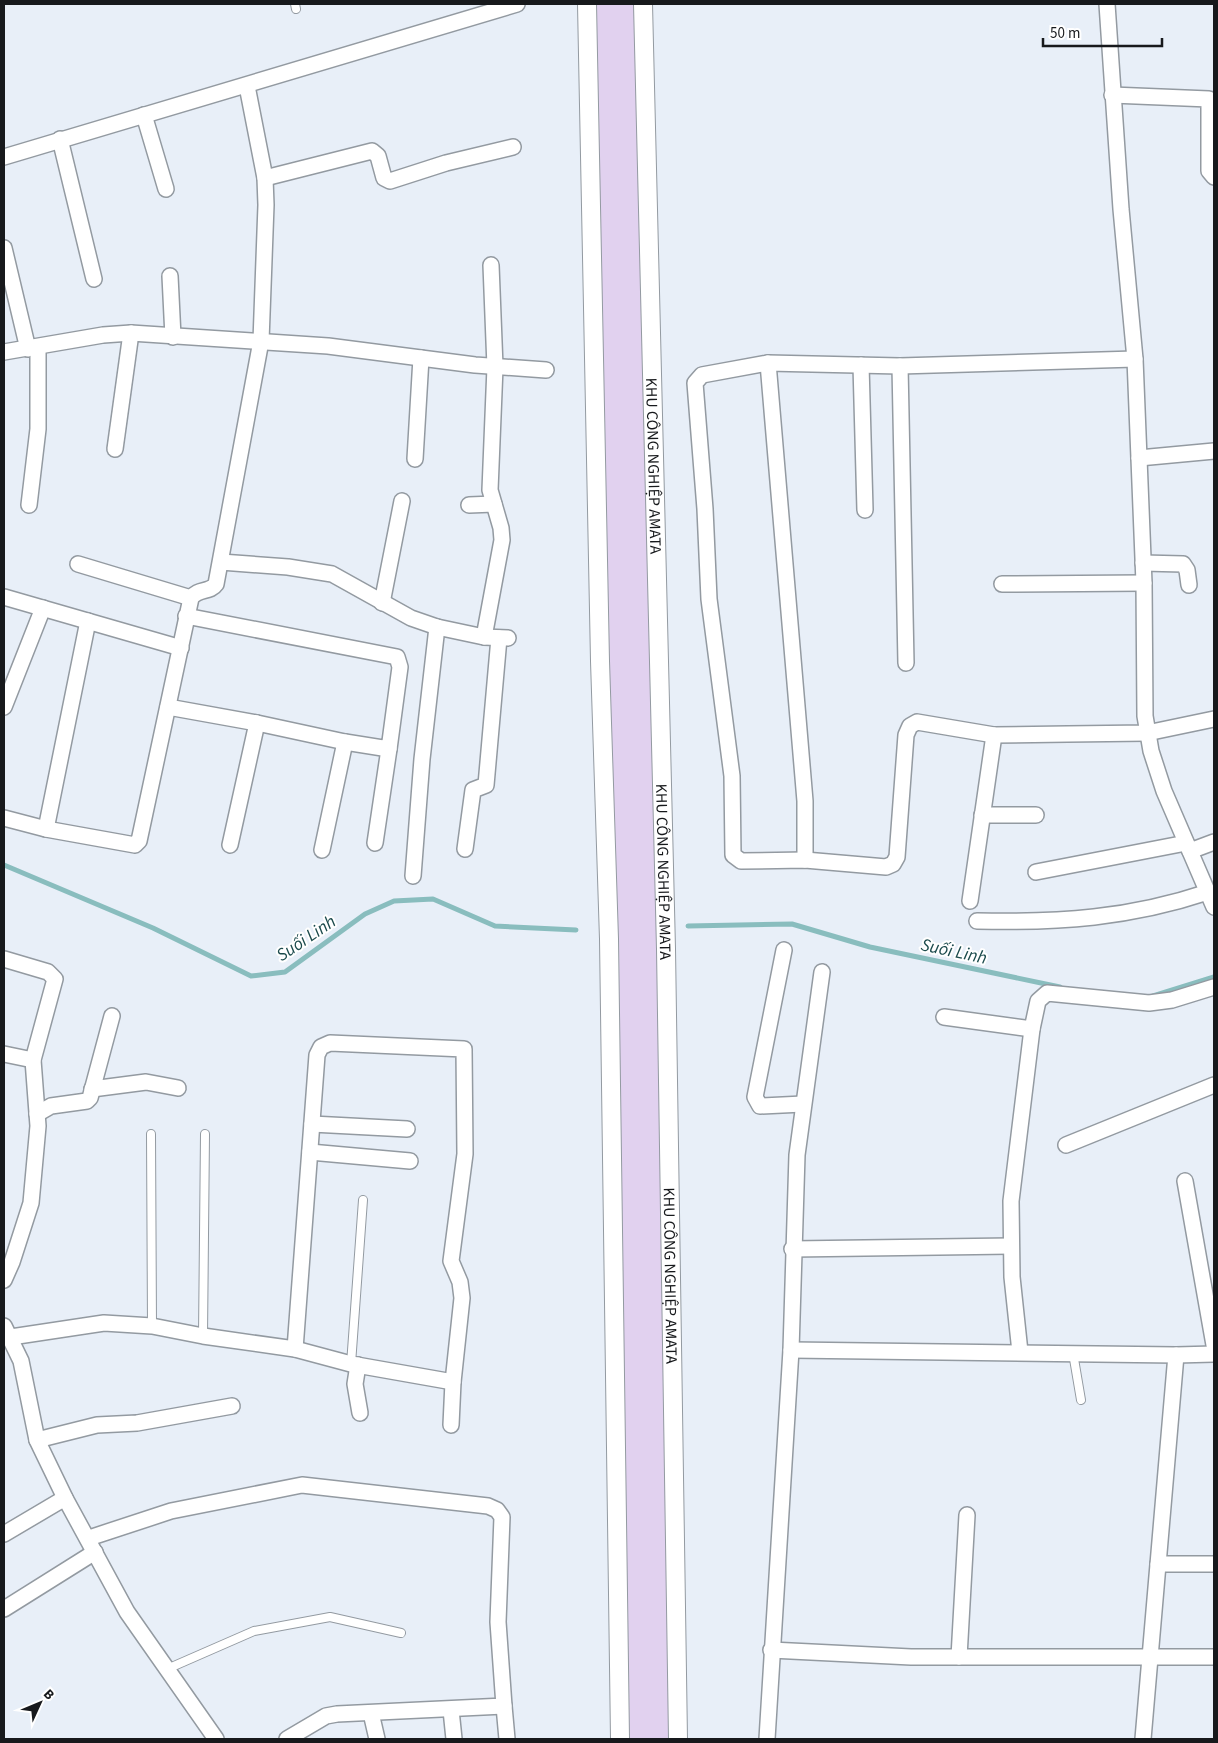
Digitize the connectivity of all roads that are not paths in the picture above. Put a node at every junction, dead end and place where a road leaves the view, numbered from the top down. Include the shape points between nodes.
1 (517, 4) edge
2 (587, 4) edge
3 (643, 4) edge
4 (1107, 4) edge
5 (247, 86) junction
6 (1112, 95) junction
7 (1212, 99) edge
8 (144, 115) junction
9 (60, 139) junction
10 (513, 147) dead end
11 (4, 157) edge
12 (1214, 177) edge
13 (265, 178) junction
14 (166, 189) dead end
15 (4, 248) edge
16 (491, 265) dead end
17 (170, 276) dead end
18 (94, 279) dead end
19 (131, 334) junction
20 (173, 336) junction
21 (261, 341) junction
22 (33, 348) junction
23 (4, 352) edge
24 (417, 358) junction
25 (1135, 359) junction
26 (768, 363) junction
27 (861, 365) junction
28 (900, 366) junction
29 (495, 367) junction
30 (546, 370) dead end
31 (408, 400) dead end
32 (115, 449) dead end
33 (1214, 451) edge
34 (1139, 458) junction
35 (415, 459) dead end
36 (402, 501) dead end
37 (494, 504) junction
38 (29, 505) dead end
39 (468, 505) dead end
40 (865, 510) dead end
41 (221, 562) junction
42 (1143, 563) junction
43 (78, 564) dead end
44 (1144, 582) junction
45 (1002, 584) dead end
46 (1189, 586) dead end
47 (4, 597) edge
48 (191, 598) junction
49 (382, 604) junction
50 (43, 608) junction
51 (186, 616) junction
52 (88, 621) junction
53 (437, 627) junction
54 (497, 637) junction
55 (180, 648) junction
56 (906, 663) dead end
57 (4, 707) edge
58 (168, 707) junction
59 (1214, 719) edge
60 (257, 723) junction
61 (1148, 733) junction
62 (994, 735) junction
63 (345, 742) junction
64 (389, 749) junction
65 (982, 815) junction
66 (1036, 815) dead end
67 (4, 818) edge
68 (46, 829) junction
69 (1214, 842) edge
70 (375, 843) dead end
71 (230, 845) dead end
72 (1188, 847) junction
73 (465, 849) dead end
74 (322, 850) dead end
75 (805, 860) junction
76 (1036, 872) dead end
77 (413, 876) dead end
78 (1208, 892) junction
79 (970, 901) dead end
80 (1214, 907) edge
81 (977, 921) dead end
82 (784, 950) dead end
83 (4, 959) edge
84 (822, 972) dead end
85 (1214, 987) edge
86 (112, 1016) dead end
87 (944, 1017) dead end
88 (1032, 1029) junction
89 (4, 1054) edge
90 (33, 1060) junction
91 (1214, 1085) edge
92 (178, 1088) dead end
93 (92, 1090) junction
94 (803, 1104) junction
95 (37, 1114) junction
96 (312, 1124) junction
97 (407, 1129) dead end
98 (151, 1134) dead end
99 (206, 1134) dead end
100 (1066, 1145) dead end
101 (310, 1152) junction
102 (410, 1161) dead end
103 (1184, 1181) dead end
104 (363, 1200) dead end
105 (1011, 1246) junction
106 (792, 1249) junction
107 (4, 1280) edge
108 (152, 1326) junction
109 (7, 1331) edge
110 (203, 1336) junction
111 (1214, 1345) edge
112 (295, 1350) junction
113 (791, 1350) junction
114 (1020, 1352) junction
115 (1073, 1353) junction
116 (1214, 1354) edge
117 (1176, 1355) junction
118 (354, 1364) junction
119 (453, 1382) junction
120 (1082, 1400) dead end
121 (232, 1406) dead end
122 (360, 1413) dead end
123 (451, 1425) dead end
124 (38, 1440) junction
125 (65, 1498) junction
126 (967, 1515) dead end
127 (4, 1534) edge
128 (89, 1538) junction
129 (95, 1552) junction
130 (1158, 1564) junction
131 (1214, 1564) edge
132 (4, 1609) edge
133 (401, 1633) dead end
134 (771, 1650) junction
135 (959, 1657) junction
136 (1214, 1657) edge
137 (1149, 1658) junction
138 (166, 1669) junction
139 (504, 1706) junction
140 (451, 1710) junction
141 (371, 1713) junction
142 (216, 1739) edge
143 (287, 1739) edge
144 (377, 1739) edge
145 (454, 1739) edge
146 (507, 1739) edge
147 (620, 1739) edge
148 (678, 1739) edge
149 (767, 1739) edge
150 (1143, 1739) edge

1 - 5 street
2 - 147 street via 609,939
3 - 148 street, KHU CÔNG NGHIỆP AMATA via 666,949
4 - 6 street
5 - 8 street
5 - 13 street
6 - 7 street
6 - 25 street
7 - 12 street via 1208,171
8 - 9 street
8 - 14 street
9 - 11 street
9 - 18 street
10 - 13 street via 390,181 384,178 378,156 372,151
13 - 21 street
15 - 22 street
16 - 29 street
17 - 20 street
19 - 20 street
19 - 22 street via 103,335
19 - 32 street
20 - 21 street
21 - 24 street
21 - 41 street
22 - 23 street
22 - 38 street via 38,429
24 - 29 street
24 - 31 street
24 - 35 street
25 - 28 street
25 - 34 street
26 - 27 street
26 - 75 street via 805,801
26 - 75 street via 702,375 695,383 708,599 732,776 733,855 741,861
27 - 28 street
27 - 40 street
28 - 56 street
29 - 30 street
29 - 37 street via 490,490
33 - 34 street
34 - 42 street
36 - 49 street
37 - 39 street
37 - 54 street via 502,540
41 - 48 street via 214,588 200,590
41 - 49 street via 332,574
42 - 44 street
42 - 46 street via 1183,564
43 - 48 street
44 - 45 street
44 - 61 street via 1145,716
47 - 50 street
48 - 51 street
49 - 53 street
50 - 52 street
50 - 57 street
51 - 55 street
51 - 64 street via 397,657 400,667
52 - 55 street
52 - 68 street
53 - 54 street
53 - 77 street
54 - 73 street via 486,785 473,790
55 - 58 street
58 - 60 street
58 - 68 street via 138,844
59 - 61 street
60 - 63 street
60 - 71 street
61 - 62 street
61 - 72 street via 1164,791
62 - 65 street
62 - 75 street via 916,722 906,734 897,856 893,864 886,867
63 - 64 street
63 - 74 street
64 - 70 street
65 - 66 street
65 - 79 street
67 - 68 street
69 - 72 street
72 - 76 street
72 - 78 street
78 - 80 street
78 - 81 street via 1171,904 1104,917
82 - 94 street via 755,1097 760,1106
83 - 90 street via 48,972 55,979
84 - 94 street
85 - 88 street via 1172,1000 1149,1003 1047,994 1038,1001
86 - 93 street
87 - 88 street
88 - 105 street via 1011,1201
89 - 90 street
90 - 95 street
91 - 100 street
92 - 93 street via 154,1082
93 - 95 street via 87,1101 51,1106
94 - 106 street
95 - 107 street via 31,1203
96 - 97 street
96 - 101 street
96 - 119 street via 316,1055 321,1047 330,1043 464,1048 465,1154 452,1255 462,1298
98 - 108 lane
99 - 110 lane
101 - 102 street
101 - 112 street
103 - 111 street
104 - 118 lane
105 - 106 street
105 - 114 street
106 - 113 street
108 - 109 street via 104,1324
108 - 110 street
109 - 124 street via 21,1361
110 - 112 street
112 - 118 street
113 - 114 street
113 - 134 street
114 - 115 street
115 - 117 street
115 - 120 lane
116 - 117 street
117 - 130 street
118 - 119 street
118 - 122 street
119 - 123 street
121 - 124 street via 138,1423 97,1425
124 - 125 street
125 - 127 street
125 - 128 street
126 - 135 street
128 - 129 street
128 - 139 street via 171,1511 302,1485 488,1506 497,1510 502,1518 498,1622
129 - 132 street
129 - 138 street via 127,1612
130 - 131 street
130 - 137 street
133 - 138 lane via 330,1617 254,1631
134 - 135 street
134 - 149 street
135 - 137 street
136 - 137 street
137 - 150 street
138 - 142 street
139 - 140 street
139 - 146 street
140 - 141 street
140 - 145 street
141 - 143 street via 326,1716
141 - 144 street

